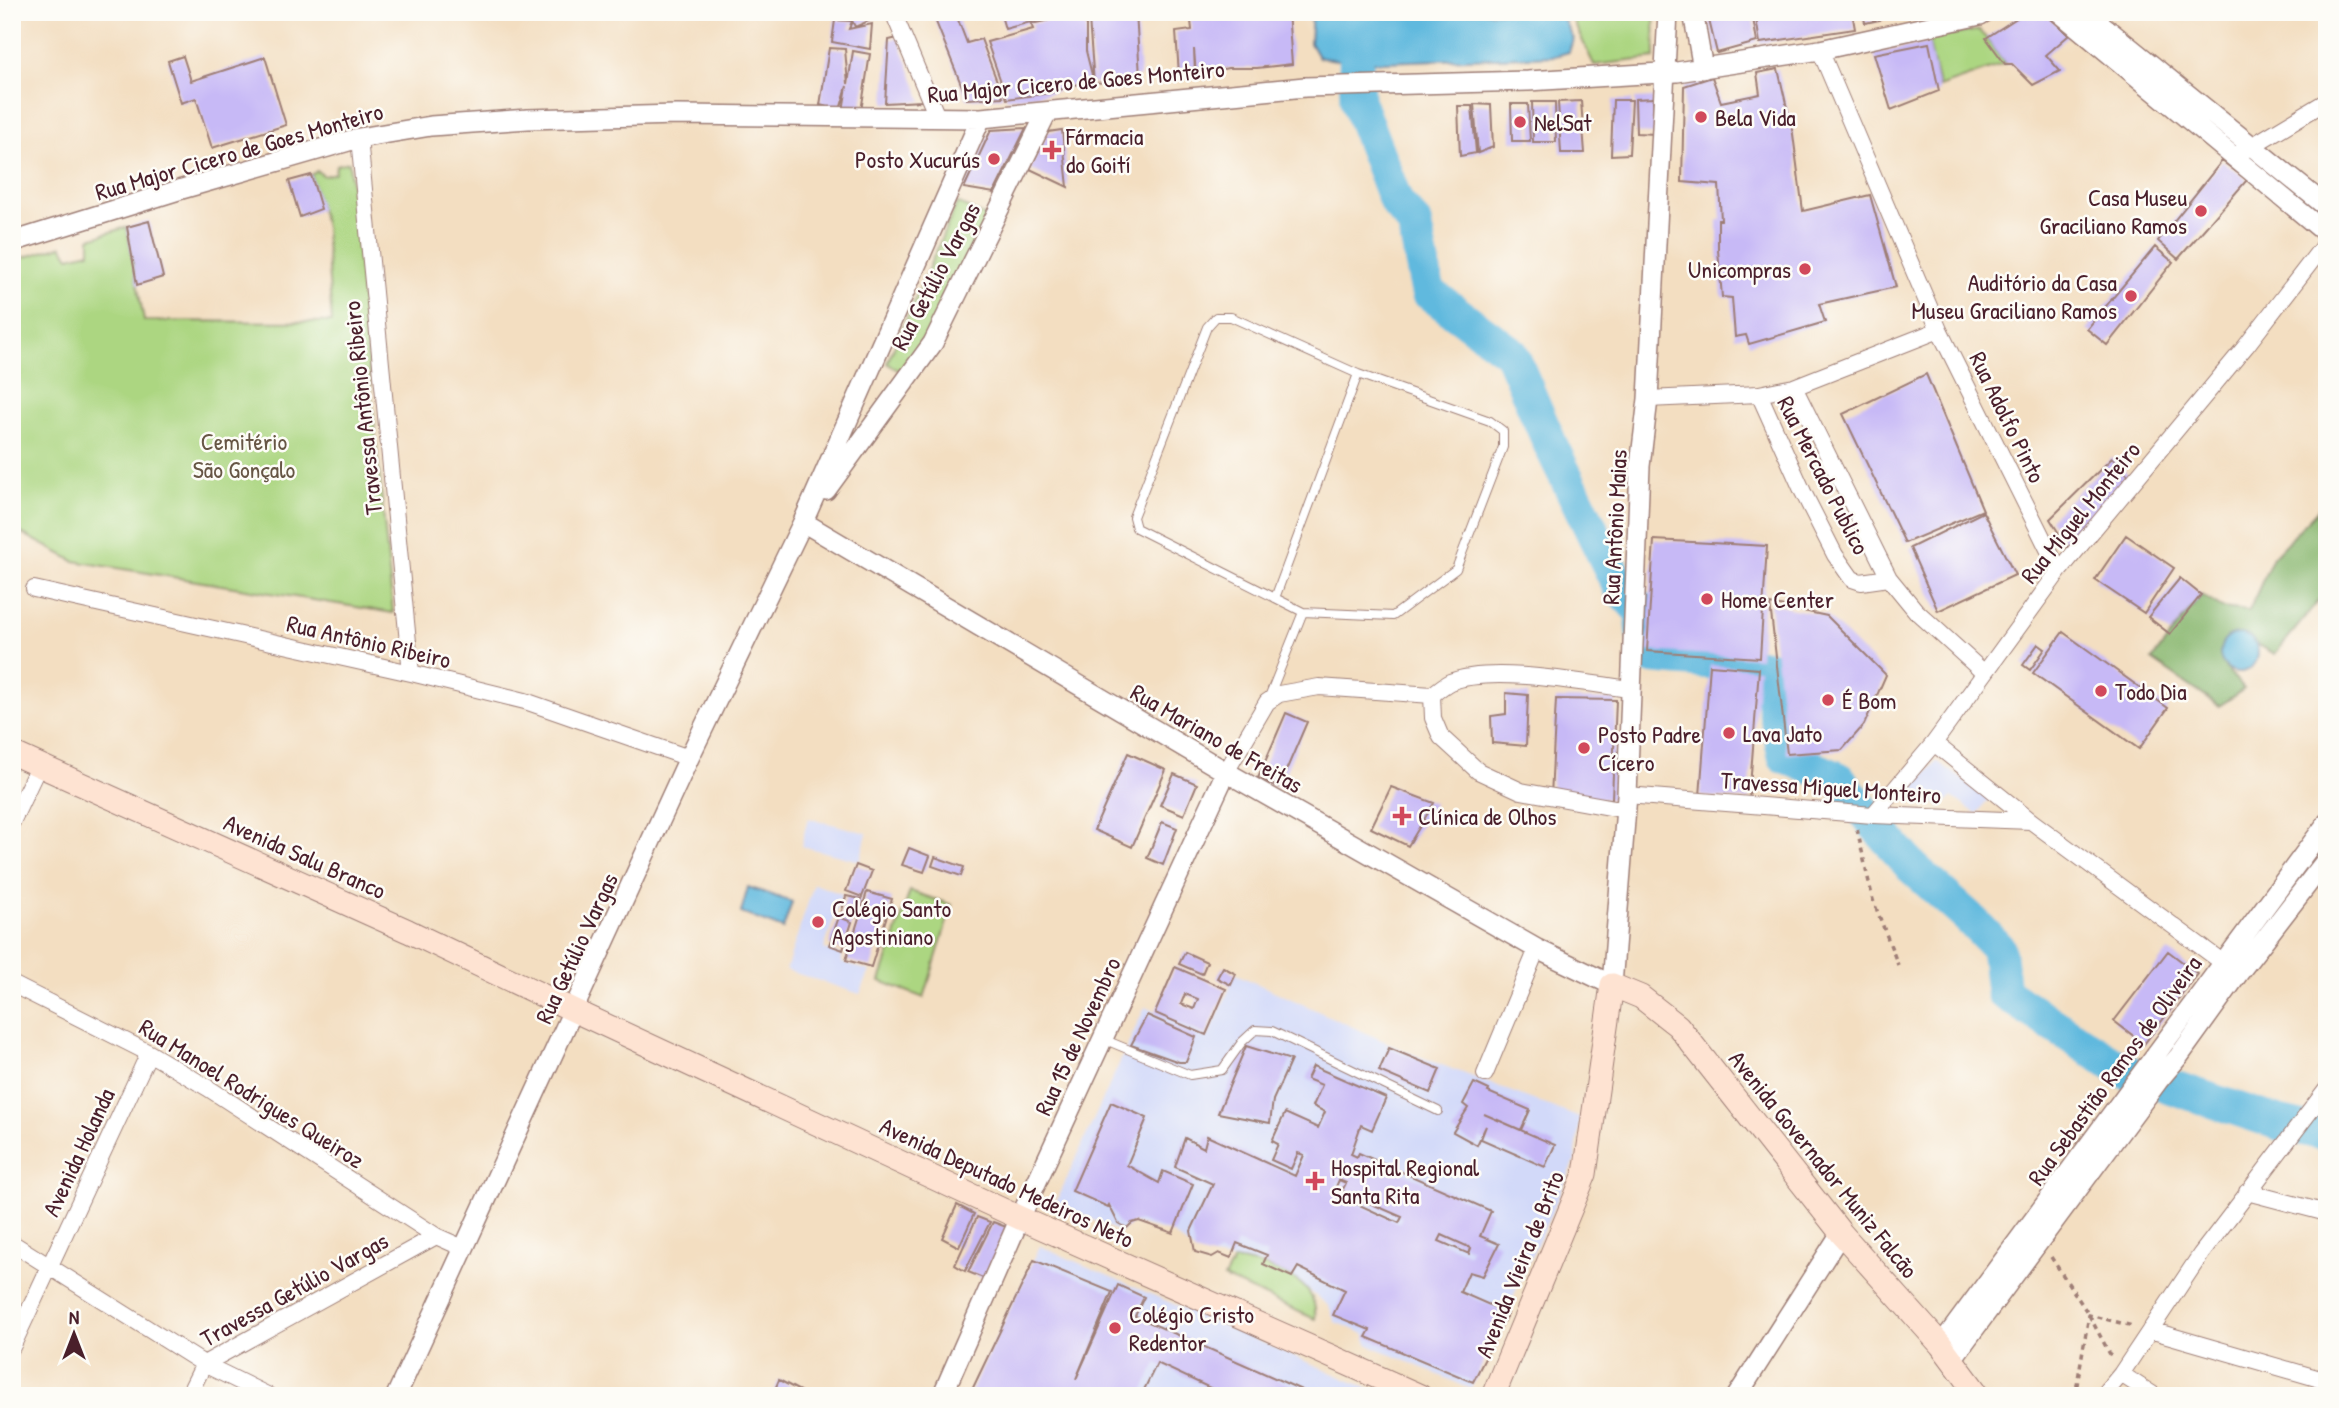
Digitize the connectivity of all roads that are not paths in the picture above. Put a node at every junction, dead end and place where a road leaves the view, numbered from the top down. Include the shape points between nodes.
1 (893, 12) edge
2 (1668, 12) edge
3 (1693, 12) edge
4 (1985, 12) edge
5 (2059, 12) edge
6 (2086, 12) edge
7 (1820, 50) junction
8 (1703, 69) junction
9 (1666, 72) junction
10 (2327, 101) edge
11 (1047, 112) junction
12 (981, 118) junction
13 (938, 119) junction
14 (359, 138) junction
15 (2243, 151) junction
16 (2327, 207) edge
17 (2327, 234) edge
18 (2327, 241) edge
19 (12, 242) edge
20 (1939, 330) junction
21 (1358, 373) junction
22 (868, 374) junction
23 (1794, 387) junction
24 (898, 391) junction
25 (1759, 394) junction
26 (1648, 399) junction
27 (803, 522) junction
28 (2059, 570) junction
29 (1889, 578) junction
30 (34, 589) dead end
31 (1275, 598) junction
32 (1303, 612) junction
33 (1983, 672) junction
34 (411, 673) junction
35 (1630, 689) junction
36 (1432, 695) junction
37 (1267, 702) junction
38 (1934, 743) junction
39 (12, 753) edge
40 (689, 758) junction
41 (38, 765) junction
42 (1226, 772) junction
43 (1627, 803) junction
44 (1864, 814) junction
45 (2031, 821) junction
46 (12, 822) edge
47 (2327, 823) edge
48 (2327, 859) edge
49 (1537, 949) junction
50 (2231, 969) junction
51 (12, 984) edge
52 (1612, 985) junction
53 (575, 1011) junction
54 (1103, 1039) junction
55 (149, 1053) junction
56 (1485, 1074) dead end
57 (2145, 1079) junction
58 (2327, 1089) edge
59 (1438, 1111) dead end
60 (2247, 1192) junction
61 (2327, 1213) edge
62 (1020, 1218) junction
63 (1841, 1233) junction
64 (436, 1236) junction
65 (12, 1243) edge
66 (463, 1248) junction
67 (49, 1268) junction
68 (2150, 1330) junction
69 (12, 1347) edge
70 (1947, 1352) junction
71 (204, 1364) junction
72 (2121, 1374) junction
73 (2327, 1381) edge
74 (1497, 1395) edge
75 (188, 1396) edge
76 (269, 1396) edge
77 (396, 1396) edge
78 (942, 1396) edge
79 (1420, 1396) edge
80 (1737, 1396) edge
81 (1979, 1396) edge
82 (2103, 1396) edge
83 (2155, 1396) edge

1 - 13 street
2 - 9 street, Rua Antônio Maias
3 - 8 street
4 - 7 street, Rua Major Cicero de Goes Monteiro
5 - 15 street
6 - 15 street
7 - 8 street, Rua Major Cicero de Goes Monteiro
7 - 20 street, Rua Adolfo Pinto
8 - 9 street, Rua Major Cicero de Goes Monteiro
9 - 11 street, Rua Major Cicero de Goes Monteiro via 1357,84
9 - 26 street, Rua Antônio Maias
10 - 15 street
11 - 12 street, Rua Major Cicero de Goes Monteiro
11 - 24 street, Rua Getúlio Vargas via 933,343
12 - 13 street, Rua Major Cicero de Goes Monteiro
12 - 22 street, Rua Getúlio Vargas
13 - 14 street, Rua Major Cicero de Goes Monteiro via 677,115 541,119 431,126
14 - 19 street, Rua Major Cicero de Goes Monteiro
14 - 34 street, Travessa Antônio Ribeiro
15 - 16 street
15 - 17 street
18 - 28 street, Rua Miguel Monteiro via 2246,346
20 - 23 street
20 - 28 street, Rua Adolfo Pinto
21 - 31 lane
21 - 31 lane via 1231,317 1216,317 1207,327 1133,517 1136,528 1148,536
21 - 32 lane via 1490,421 1503,430 1503,447 1456,569 1393,615
22 - 24 street
22 - 27 street, Rua Getúlio Vargas
23 - 25 street
23 - 29 street, Rua Mercado Publico
24 - 27 street, Rua Getúlio Vargas
25 - 26 street
25 - 29 street, Rua Mercado Publico via 1803,492 1852,579
26 - 35 street, Rua Antônio Maias via 1640,466
27 - 40 street, Rua Getúlio Vargas
27 - 42 street, Rua Mariano de Freitas
28 - 33 street, Rua Miguel Monteiro
29 - 33 street, Rua Mercado Publico via 1916,611
30 - 34 street, Rua Antônio Ribeiro
31 - 32 lane
32 - 37 lane
33 - 38 street, Rua Miguel Monteiro
34 - 40 street, Rua Antônio Ribeiro via 525,701
35 - 36 street via 1505,674 1448,682
35 - 43 street, Rua Antônio Maias
36 - 37 street via 1318,687 1279,694
36 - 43 street, Travessa Miguel Monteiro via 1433,718 1441,737 1478,771 1521,791
37 - 42 street, Rua 15 de Novembro
38 - 44 street, Rua Miguel Monteiro
38 - 45 street, Travessa Miguel Monteiro
39 - 41 main road, Avenida Salu Branco
40 - 53 street, Rua Getúlio Vargas
41 - 46 street
41 - 53 main road, Avenida Salu Branco
42 - 49 street, Rua Mariano de Freitas
42 - 54 street, Rua 15 de Novembro
43 - 44 street, Travessa Miguel Monteiro
43 - 52 street, Rua Antônio Maias
44 - 45 street, Travessa Miguel Monteiro
45 - 50 street, Travessa Miguel Monteiro
47 - 50 street, Rua Sebastião Ramos de Oliveira
48 - 50 street, Rua Sebastião Ramos de Oliveira
49 - 52 street, Rua Mariano de Freitas
49 - 56 street
50 - 57 street, Rua Sebastião Ramos de Oliveira
51 - 55 street, Rua Manoel Rodrigues Queiroz
52 - 63 main road, Avenida Governador Muniz Falcão via 1641,997 1678,1026
52 - 74 main road, Avenida Vieira de Brito via 1585,1174
53 - 62 main road, Avenida Deputado Medeiros Neto
53 - 66 street, Rua Getúlio Vargas
54 - 59 lane via 1190,1076 1222,1070 1255,1030 1272,1031
54 - 62 street, Rua 15 de Novembro
55 - 64 street, Rua Manoel Rodrigues Queiroz
55 - 67 street, Avenida Holanda
57 - 70 street, Rua Sebastião Ramos de Oliveira
57 - 70 street, Rua Sebastião Ramos de Oliveira via 2143,1101 2040,1241
58 - 60 street
60 - 61 street
60 - 68 street
62 - 78 street, Rua 15 de Novembro
62 - 79 main road, Avenida Deputado Medeiros Neto
63 - 70 main road, Avenida Governador Muniz Falcão
63 - 80 street
64 - 66 street, Rua Manoel Rodrigues Queiroz
64 - 71 street, Travessa Getúlio Vargas
65 - 67 street
66 - 77 street, Rua Getúlio Vargas
67 - 69 street, Avenida Holanda
67 - 71 street
68 - 72 street
68 - 73 street
70 - 81 main road, Avenida Governador Muniz Falcão
71 - 75 street, Travessa Getúlio Vargas
71 - 76 street
72 - 82 street
72 - 83 street

